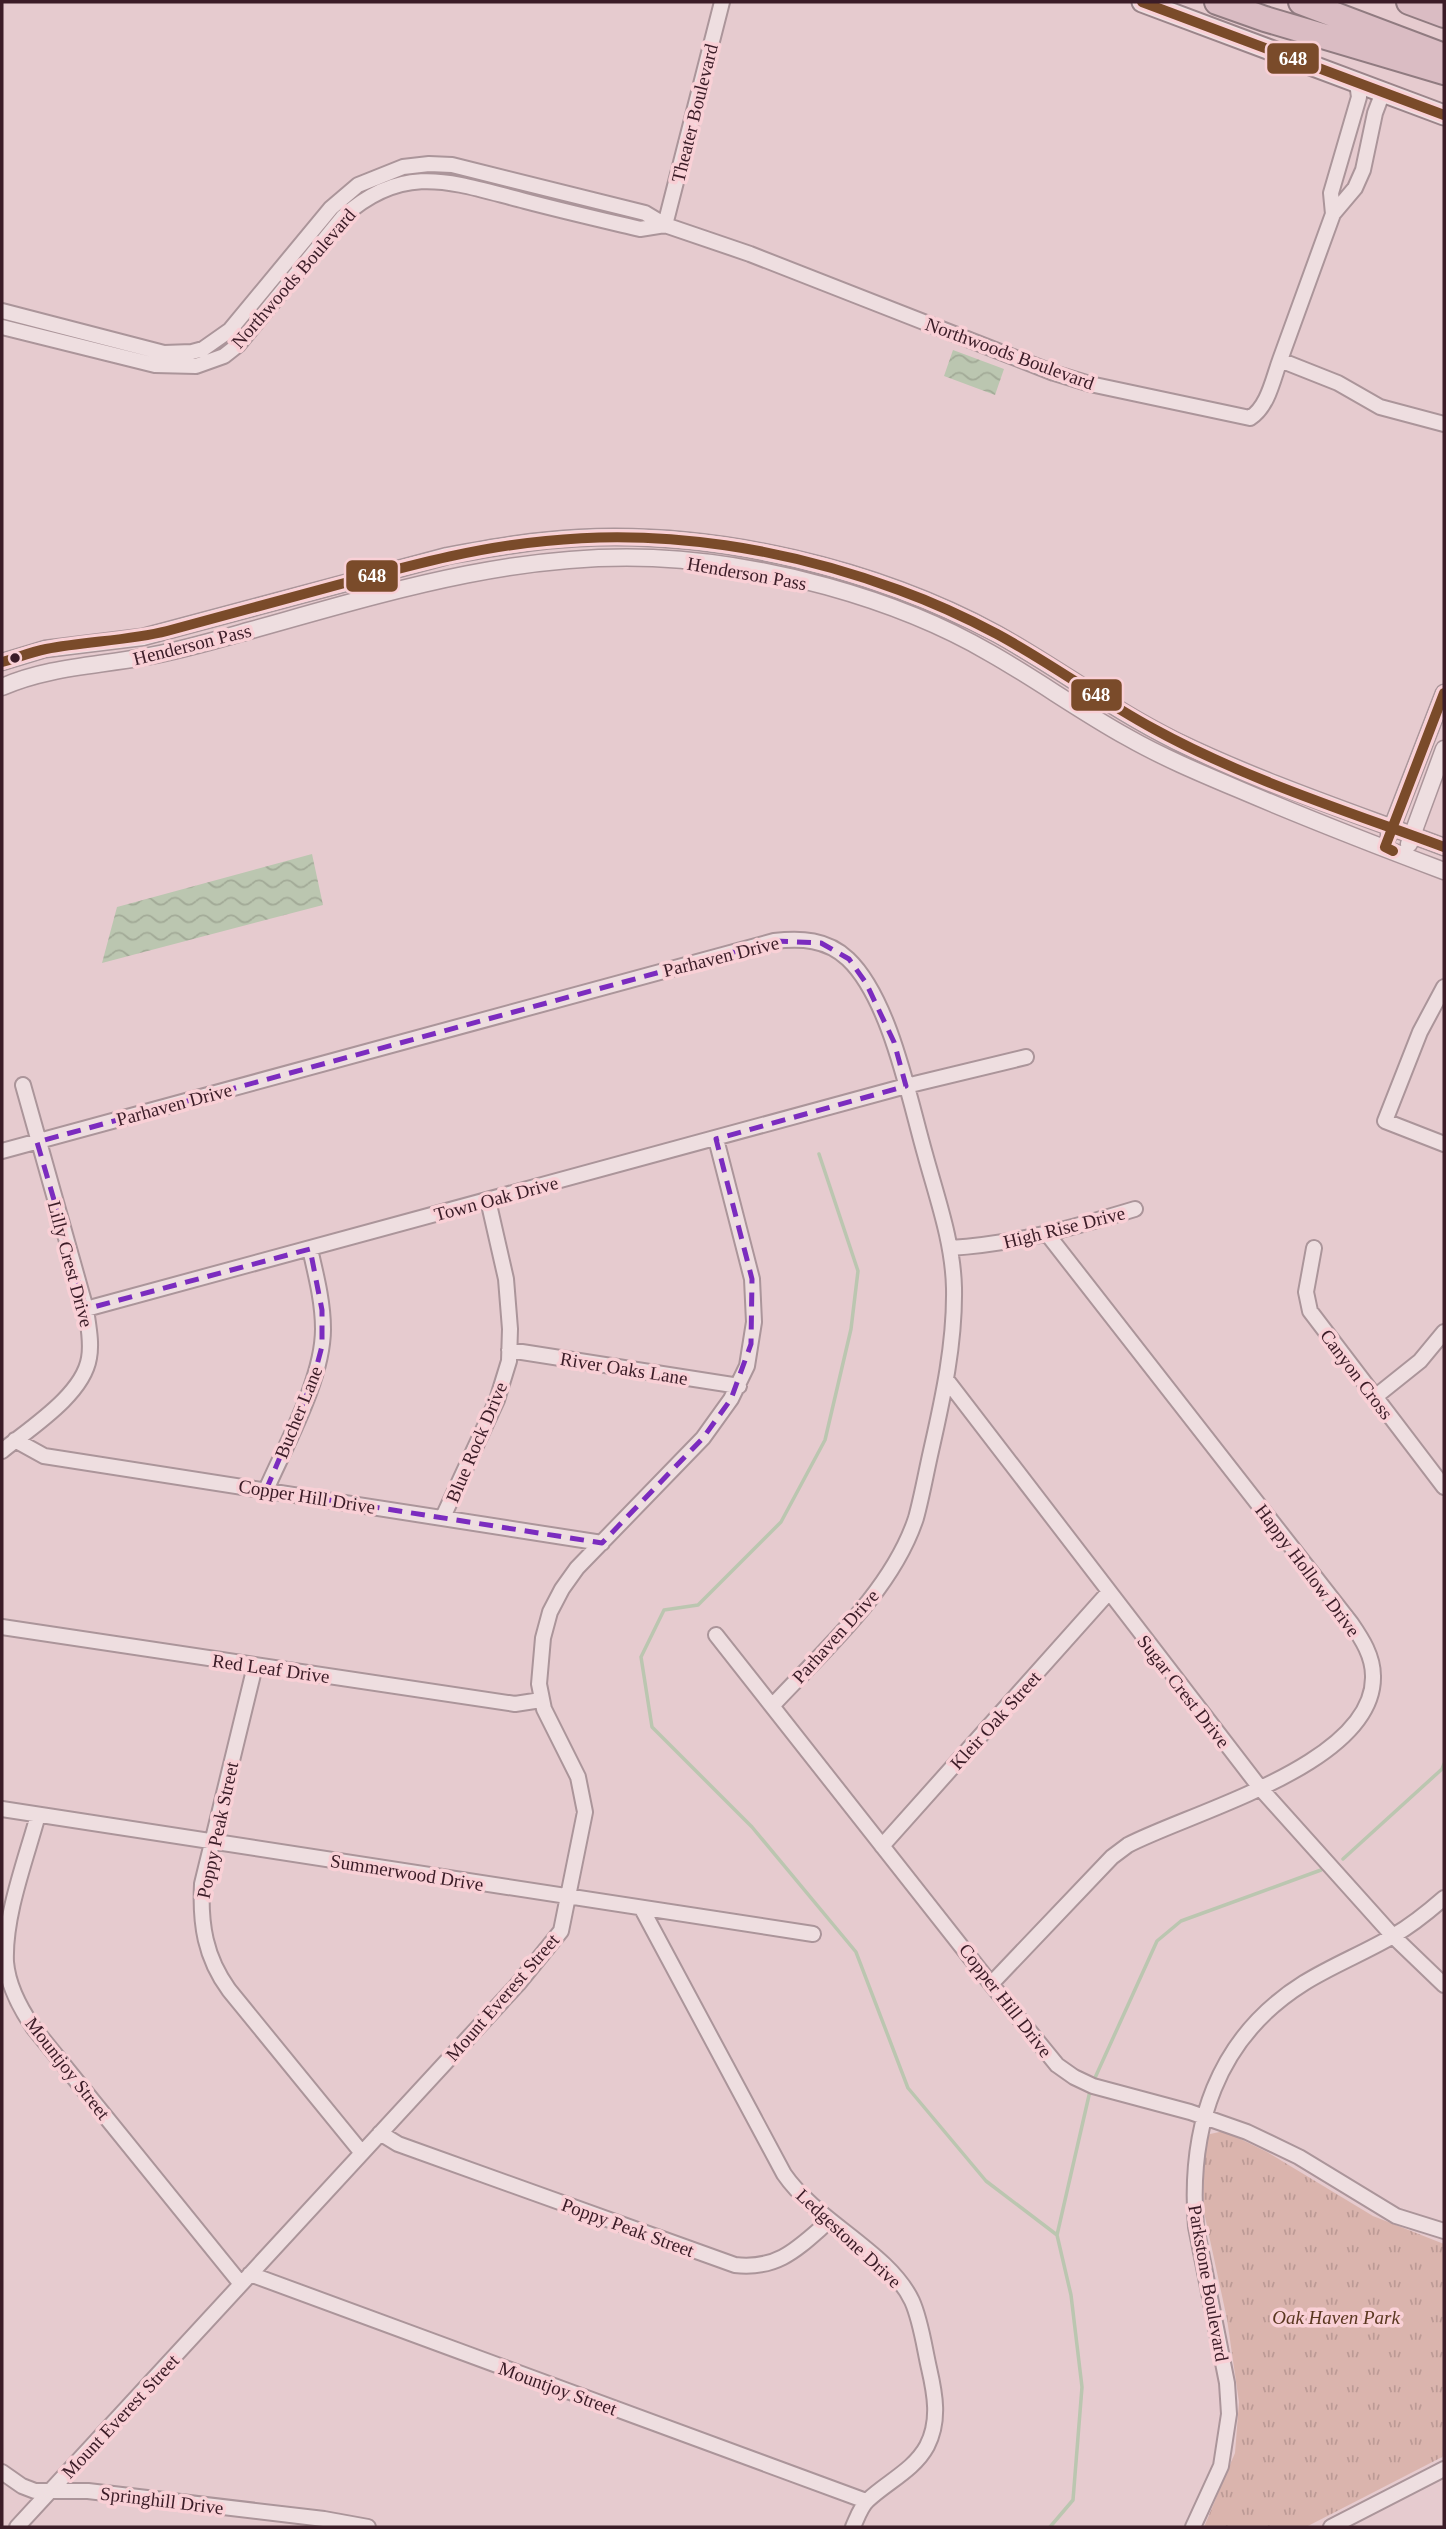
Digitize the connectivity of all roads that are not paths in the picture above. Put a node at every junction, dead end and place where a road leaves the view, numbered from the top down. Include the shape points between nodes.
1 (722, 2) edge
2 (1142, 2) edge
3 (1217, 2) edge
4 (1301, 2) edge
5 (1409, 2) edge
6 (1444, 15) edge
7 (1444, 56) edge
8 (1444, 72) edge
9 (1357, 83) junction
10 (1383, 92) junction
11 (1444, 115) edge
12 (529, 184) junction
13 (525, 201) junction
14 (1333, 214) junction
15 (665, 225) junction
16 (276, 274) junction
17 (289, 283) junction
18 (2, 311) edge
19 (2, 327) edge
20 (1280, 360) junction
21 (1444, 424) edge
22 (699, 542) junction
23 (490, 548) junction
24 (703, 562) junction
25 (493, 569) junction
26 (293, 597) junction
27 (300, 617) junction
28 (2, 662) edge
29 (2, 687) edge
30 (1444, 693) edge
31 (1444, 748) edge
32 (1392, 828) junction
33 (1412, 835) junction
34 (1385, 848) junction
35 (1444, 848) edge
36 (1404, 856) junction
37 (1444, 871) edge
38 (1444, 987) edge
39 (1026, 1057) dead end
40 (23, 1085) dead end
41 (906, 1086) junction
42 (716, 1139) junction
43 (37, 1142) junction
44 (1444, 1144) edge
45 (2, 1151) edge
46 (488, 1200) junction
47 (1135, 1209) dead end
48 (1048, 1235) junction
49 (950, 1248) junction
50 (1314, 1248) dead end
51 (310, 1249) junction
52 (86, 1309) junction
53 (1444, 1332) edge
54 (509, 1350) junction
55 (946, 1379) junction
56 (739, 1386) junction
57 (1374, 1397) junction
58 (15, 1440) junction
59 (2, 1451) edge
60 (1444, 1487) edge
61 (266, 1490) junction
62 (443, 1517) junction
63 (602, 1543) junction
64 (1108, 1593) junction
65 (2, 1627) edge
66 (716, 1635) dead end
67 (255, 1665) junction
68 (541, 1700) junction
69 (772, 1706) junction
70 (1261, 1789) junction
71 (2, 1809) edge
72 (38, 1815) junction
73 (211, 1842) junction
74 (882, 1846) junction
75 (567, 1897) junction
76 (1444, 1898) edge
77 (642, 1909) junction
78 (813, 1934) dead end
79 (1393, 1936) junction
80 (991, 1984) junction
81 (1444, 1985) edge
82 (1205, 2117) junction
83 (380, 2133) junction
84 (362, 2153) junction
85 (829, 2221) junction
86 (1444, 2231) edge
87 (245, 2279) junction
88 (1444, 2469) edge
89 (2, 2472) edge
90 (48, 2492) junction
91 (866, 2501) junction
92 (17, 2527) edge
93 (369, 2527) edge
94 (853, 2527) edge
95 (1193, 2527) edge
96 (1331, 2527) edge

1 - 15 street, Theater Boulevard
2 - 9 main road
3 - 8 highway
4 - 7 highway
5 - 6 highway
9 - 10 main road
9 - 14 street via 1359,97 1331,193
10 - 11 main road
10 - 14 street via 1363,170 1355,188
12 - 13 street
12 - 15 street, Northwoods Boulevard via 645,213
12 - 16 street, Northwoods Boulevard via 452,165 385,172 358,184 339,200
13 - 15 street, Northwoods Boulevard via 640,229
13 - 17 street, Northwoods Boulevard via 448,181 414,181 384,189 344,217
14 - 20 street, Northwoods Boulevard
15 - 20 street, Northwoods Boulevard via 1054,373 1239,418 1250,418 1260,409
16 - 17 street
16 - 18 street, Northwoods Boulevard via 230,330 192,352 153,351
17 - 19 street, Northwoods Boulevard via 238,345 224,356 196,366 155,365
20 - 21 street via 1331,379 1380,407
22 - 23 street, Henderson Pass via 579,538
22 - 24 street
22 - 32 street, Henderson Pass via 790,559 906,593 996,634 1176,741
23 - 25 street
23 - 26 street, Henderson Pass
24 - 25 street, Henderson Pass via 585,559
24 - 34 street, Henderson Pass via 831,589 916,616 987,651 1167,758
25 - 27 street, Henderson Pass
26 - 27 street
26 - 28 street, Henderson Pass via 143,637 45,649
27 - 29 street, Henderson Pass via 179,650 48,671
30 - 32 street
31 - 33 street
32 - 33 street, Henderson Pass
32 - 34 street
33 - 35 street, Henderson Pass
33 - 36 street
34 - 36 street, Henderson Pass
36 - 37 street, Henderson Pass
38 - 44 street via 1420,1032 1385,1121
39 - 41 street, Town Oak Drive
40 - 43 street, Lilly Crest Drive
41 - 42 street, Town Oak Drive
41 - 43 street, Parhaven Drive via 881,1011 849,959 821,943 790,939
41 - 49 street, Parhaven Drive
42 - 46 street, Town Oak Drive
42 - 56 street, Mount Everest Street via 752,1279 754,1322
43 - 45 street, Parhaven Drive
43 - 52 street, Lilly Crest Drive
46 - 51 street, Town Oak Drive
46 - 54 street, Blue Rock Drive via 506,1279
47 - 48 street, High Rise Drive
48 - 49 street, High Rise Drive
48 - 70 street, Happy Hollow Drive via 1351,1623 1371,1659 1372,1691 1342,1737 1329,1750
49 - 55 street, Parhaven Drive via 954,1290
50 - 57 street, Canyon Cross via 1306,1292 1310,1311
51 - 52 street, Town Oak Drive
51 - 61 street, Bucher Lane via 322,1310 322,1346 313,1381
52 - 58 street, Lilly Crest Drive via 90,1337 83,1377 71,1393
53 - 57 street via 1420,1361
54 - 56 street, River Oaks Lane
54 - 62 street, Blue Rock Drive via 497,1400
55 - 64 street, Sugar Crest Drive
55 - 69 street, Parhaven Drive via 916,1518 895,1563 870,1600
56 - 63 street, Mount Everest Street via 704,1438
57 - 60 street, Canyon Cross
58 - 59 street, Lilly Crest Drive
58 - 61 street, Copper Hill Drive via 44,1456
61 - 62 street, Copper Hill Drive
62 - 63 street, Copper Hill Drive
63 - 68 street, Mount Everest Street via 570,1578 550,1612 541,1651
64 - 70 street, Sugar Crest Drive
64 - 74 street, Kleir Oak Street
65 - 67 street, Red Leaf Drive
66 - 69 street, Copper Hill Drive
67 - 68 street, Red Leaf Drive via 516,1703
67 - 73 street, Poppy Peak Street
68 - 75 street, Mount Everest Street via 578,1777 585,1812
69 - 74 street, Copper Hill Drive
70 - 79 street, Sugar Crest Drive
70 - 80 street, Happy Hollow Drive via 1128,1844
71 - 72 street, Summerwood Drive
72 - 73 street, Summerwood Drive
72 - 87 street, Mountjoy Street via 8,1935 6,1962 18,2003
73 - 75 street, Summerwood Drive
73 - 84 street, Poppy Peak Street via 201,1918 214,1966
74 - 80 street, Copper Hill Drive
75 - 77 street, Summerwood Drive
75 - 83 street, Mount Everest Street via 555,1940
76 - 79 street, Parkstone Boulevard
77 - 78 street, Summerwood Drive
77 - 85 street, Ledgestone Drive via 784,2174
79 - 81 street, Sugar Crest Drive
79 - 82 street, Parkstone Boulevard via 1301,1985 1259,2020 1224,2064
80 - 82 street, Copper Hill Drive via 1050,2057 1074,2077
82 - 86 street, Copper Hill Drive via 1299,2157 1396,2216
82 - 95 street, Parkstone Boulevard via 1194,2175 1195,2217 1229,2414 1221,2466
83 - 84 street, Mount Everest Street
83 - 85 street, Poppy Peak Street via 398,2144 735,2264 751,2267 781,2259
84 - 87 street, Mount Everest Street
85 - 91 street, Ledgestone Drive via 885,2266 906,2291 919,2320 934,2390 934,2428 926,2447 894,2481
87 - 90 street, Mount Everest Street
87 - 91 street, Mountjoy Street
88 - 96 street
89 - 90 street, Springhill Drive via 22,2486
90 - 92 street, Mount Everest Street
90 - 93 street, Springhill Drive via 88,2491
91 - 94 street, Ledgestone Drive

